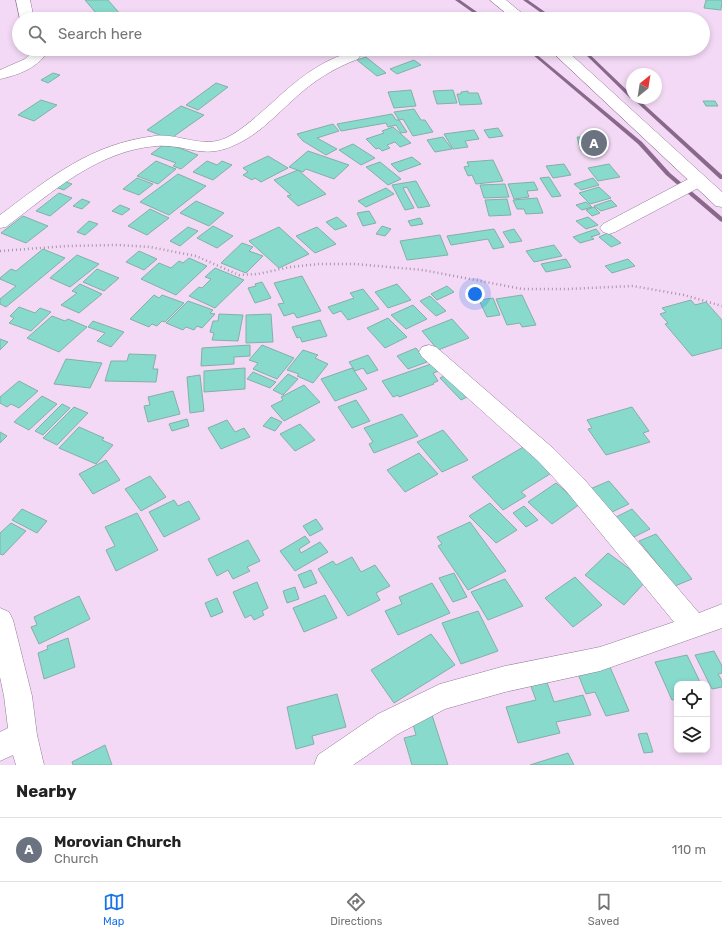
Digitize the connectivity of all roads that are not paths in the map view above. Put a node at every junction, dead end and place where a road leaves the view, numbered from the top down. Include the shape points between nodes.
1 (23, 0) edge
2 (497, 0) edge
3 (26, 12) edge
4 (513, 12) edge
5 (38, 56) edge
6 (353, 56) dead end
7 (564, 56) edge
8 (0, 75) edge
9 (698, 181) junction
10 (722, 202) edge
11 (0, 223) edge
12 (609, 228) dead end
13 (429, 352) dead end
14 (722, 616) edge
15 (0, 620) edge
16 (694, 627) junction
17 (12, 741) edge
18 (30, 765) edge
19 (328, 765) edge

1 - 3 street
2 - 4 main road
5 - 8 street
6 - 11 street via 320,71 257,123 222,145 206,147 159,141 118,149 70,173
7 - 9 main road
9 - 10 main road
9 - 12 street
13 - 16 street via 546,455 575,485
14 - 16 street
15 - 17 street via 18,696
16 - 19 street via 600,659 440,696 388,724
17 - 18 street

